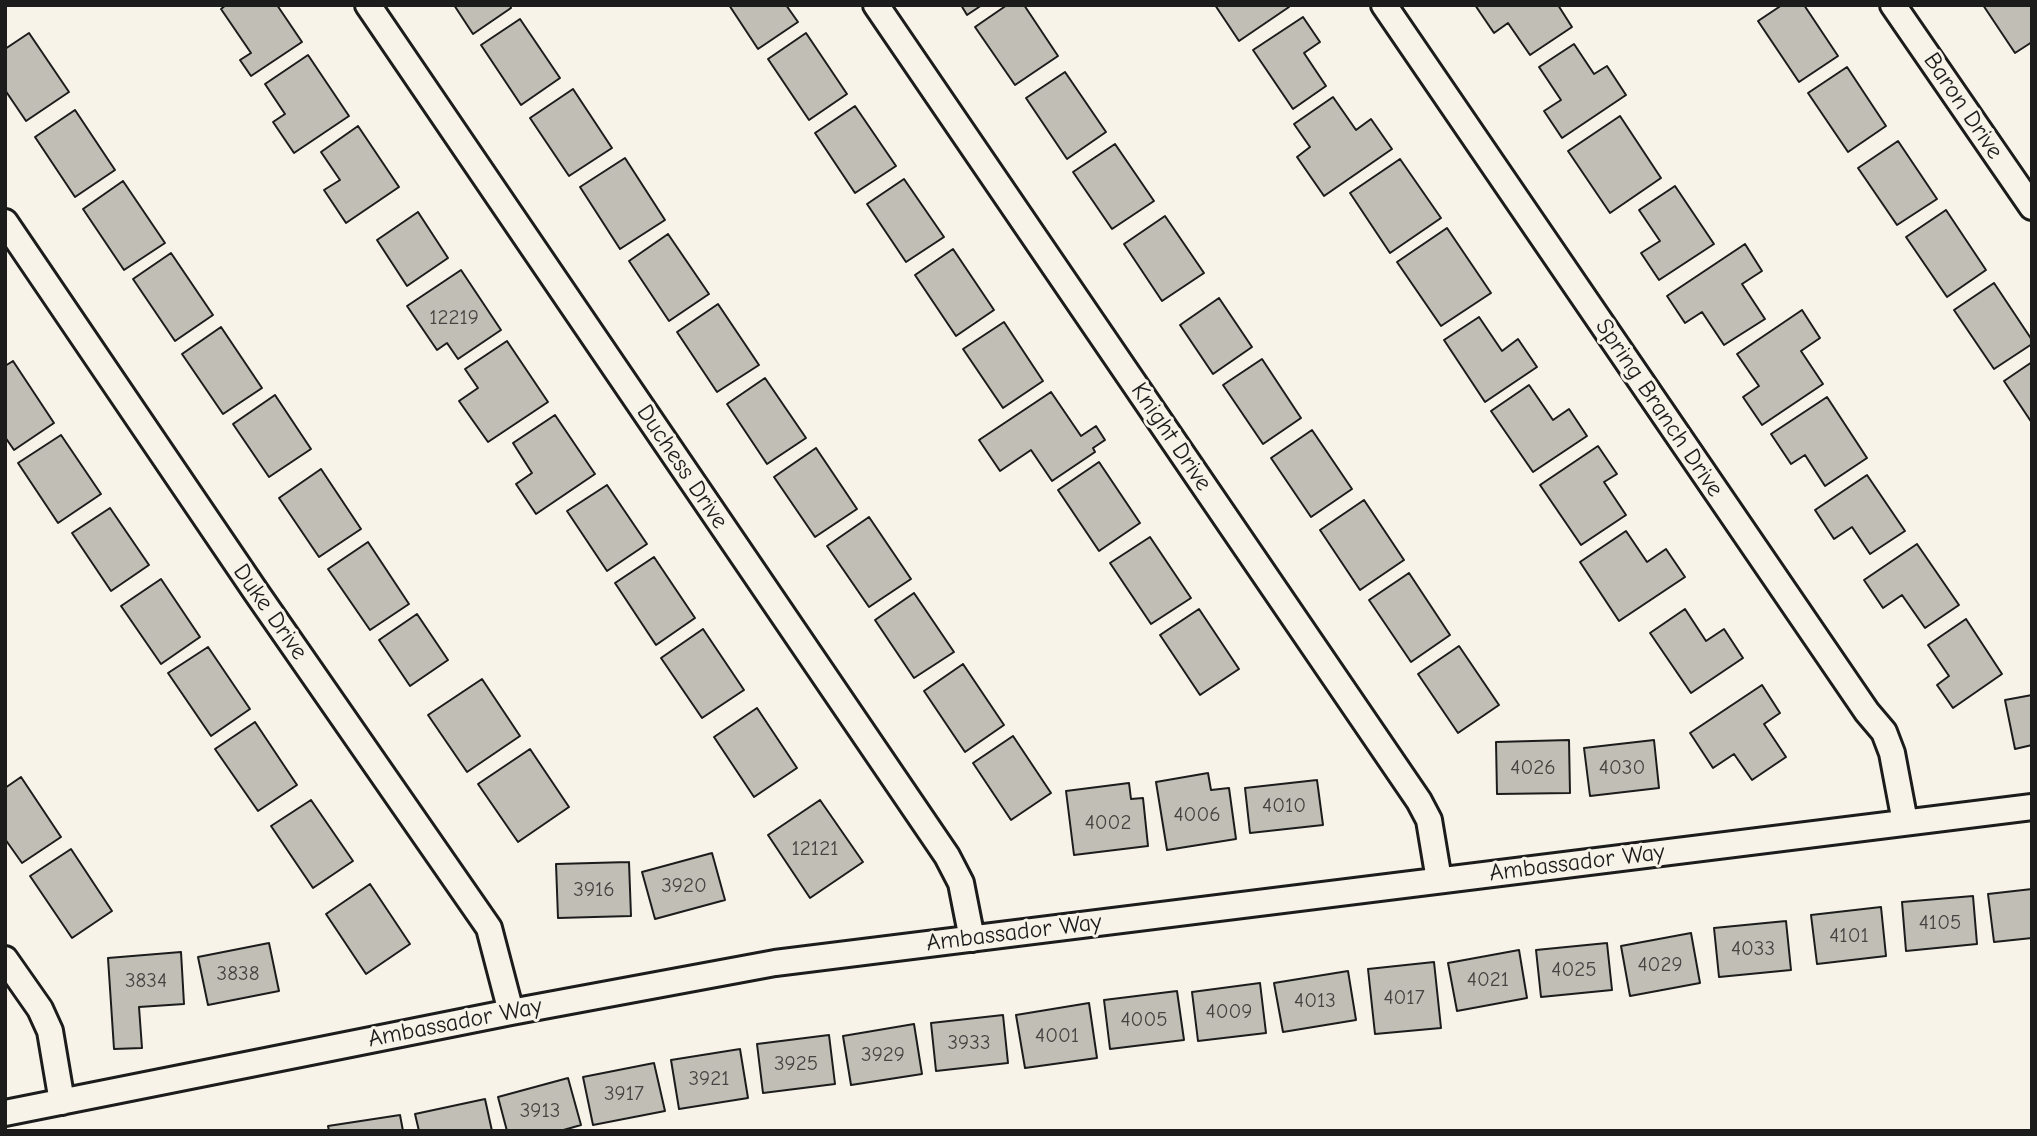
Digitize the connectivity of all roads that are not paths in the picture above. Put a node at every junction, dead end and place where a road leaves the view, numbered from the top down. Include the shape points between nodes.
1 (368, 5) edge
2 (876, 5) edge
3 (1384, 5) edge
4 (1894, 5) edge
5 (2032, 207) edge
6 (5, 222) edge
7 (2032, 807) edge
8 (1905, 822) junction
9 (1439, 880) junction
10 (972, 939) junction
11 (5, 959) edge
12 (511, 1012) junction
13 (62, 1102) junction
14 (5, 1113) edge

1 - 10 street, Duchess Drive via 947,856 961,883
2 - 9 street, Knight Drive via 1419,801 1429,820
3 - 8 street, Spring Branch Drive via 1884,732
4 - 5 street, Baron Drive
6 - 12 street, Duke Drive via 489,928
7 - 8 street, Ambassador Way
8 - 9 street, Ambassador Way
9 - 10 street, Ambassador Way
10 - 12 street, Ambassador Way via 775,963
11 - 13 street via 50,1031
12 - 13 street, Ambassador Way
13 - 14 street, Ambassador Way

